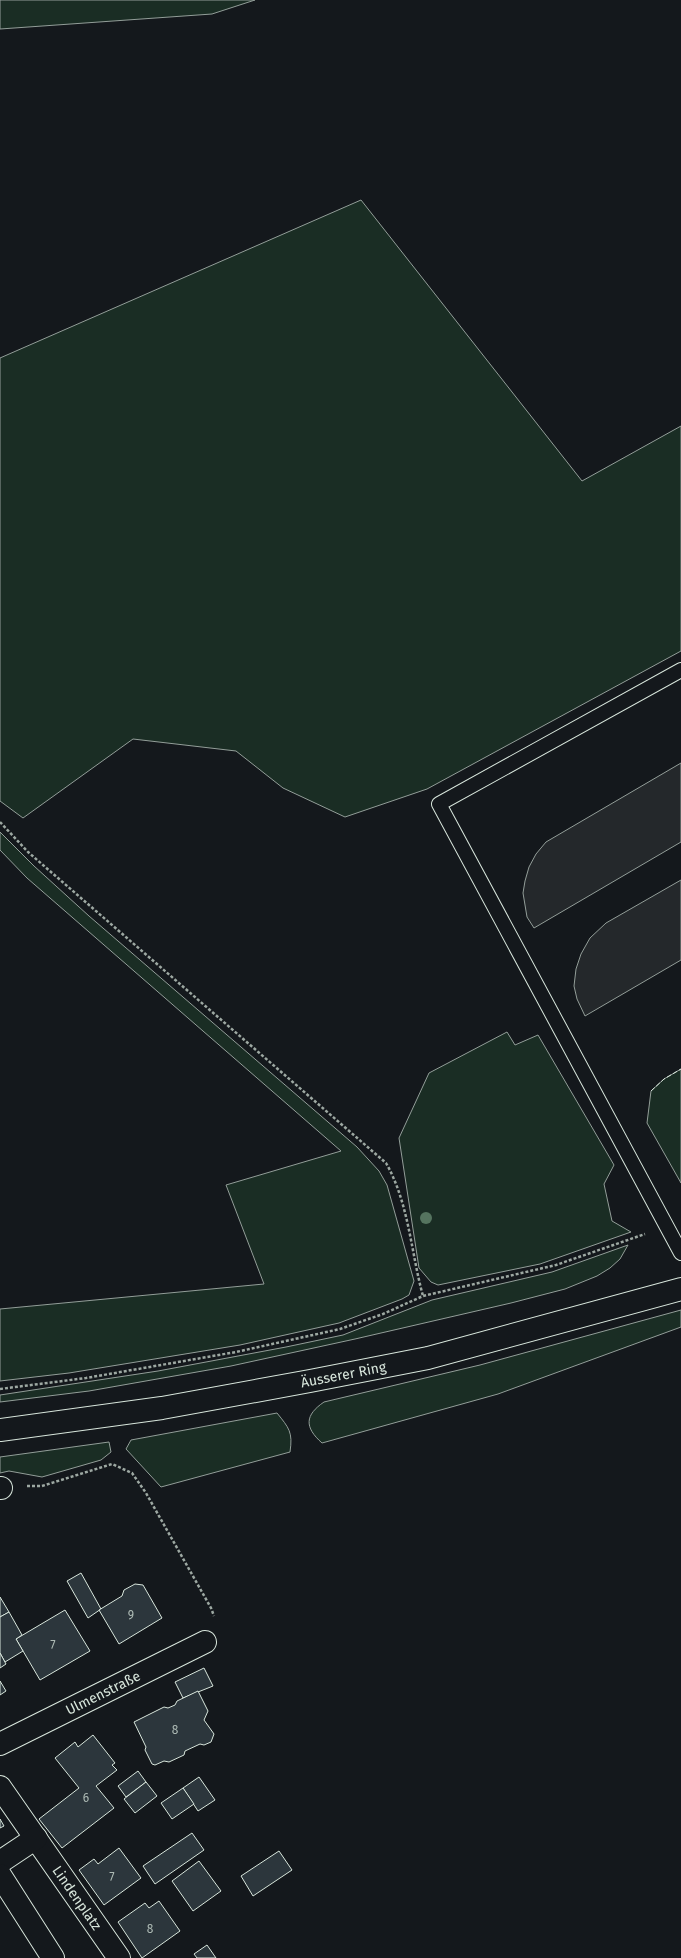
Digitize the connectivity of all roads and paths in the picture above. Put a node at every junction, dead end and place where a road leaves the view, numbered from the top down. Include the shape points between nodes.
1 (681, 670) edge
2 (0, 822) edge
3 (629, 1240) dead end
4 (681, 1253) edge
5 (681, 1289) edge
6 (423, 1296) junction
7 (0, 1389) edge
8 (0, 1430) edge
9 (0, 1488) edge
10 (205, 1642) joint
11 (0, 1744) edge
12 (0, 1787) edge
13 (36, 1838) junction
14 (0, 1862) edge
15 (0, 1875) edge
16 (53, 1958) edge
17 (119, 1958) edge

1 - 4 lane via 439,804
2 - 6 path via 28,852 386,1164 401,1197
3 - 6 path via 556,1265
5 - 8 main road, Äusserer Ring via 428,1358 162,1408
6 - 7 path via 383,1314 318,1334 236,1352
9 - 10 path via 42,1486 112,1464 132,1473 211,1608 215,1622
10 - 11 main road, Ulmenstraße
12 - 13 main road, Lindenplatz
13 - 14 main road
13 - 17 main road, Lindenplatz
15 - 16 main road

